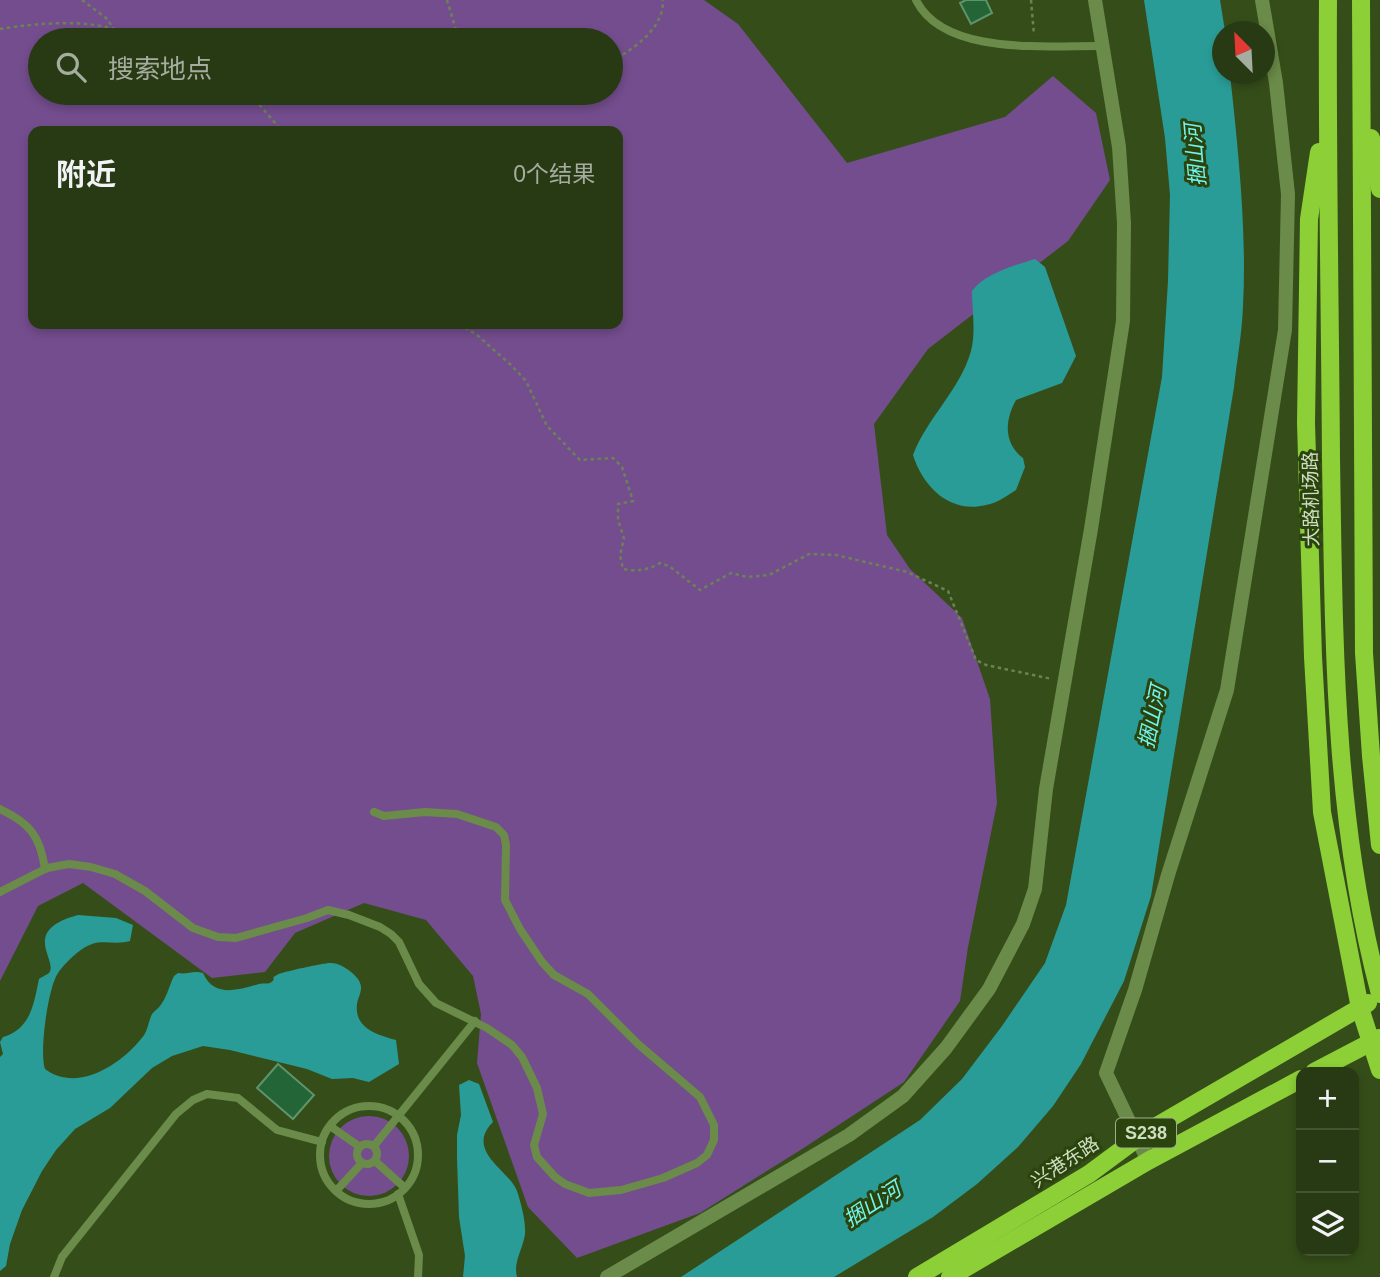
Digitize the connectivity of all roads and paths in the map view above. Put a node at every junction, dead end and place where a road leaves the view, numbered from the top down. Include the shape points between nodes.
1 (82, 0) edge
2 (447, 0) edge
3 (663, 0) edge
4 (916, 0) edge
5 (1031, 0) edge
6 (1095, 0) edge
7 (1262, 0) edge
8 (1328, 0) edge
9 (1361, 0) edge
10 (105, 28) edge
11 (113, 28) edge
12 (455, 28) edge
13 (0, 29) edge
14 (1034, 41) dead end
15 (1104, 46) junction
16 (623, 54) edge
17 (1363, 89) junction
18 (1327, 103) junction
19 (260, 105) edge
20 (278, 126) edge
21 (1380, 189) edge
22 (467, 329) edge
23 (1064, 681) junction
24 (0, 809) edge
25 (374, 812) dead end
26 (1380, 845) edge
27 (45, 869) junction
28 (0, 892) edge
29 (1380, 995) edge
30 (1360, 1008) junction
31 (475, 1021) junction
32 (1375, 1040) edge
33 (1324, 1067) edge
34 (1380, 1070) edge
35 (1296, 1082) edge
36 (399, 1117) junction
37 (330, 1126) junction
38 (1137, 1139) junction
39 (322, 1142) junction
40 (374, 1146) junction
41 (359, 1147) junction
42 (375, 1161) junction
43 (1148, 1161) junction
44 (362, 1163) junction
45 (405, 1188) junction
46 (336, 1192) junction
47 (398, 1194) junction
48 (54, 1277) edge
49 (418, 1277) edge
50 (607, 1277) edge
51 (917, 1277) edge
52 (950, 1277) edge

1 - 11 path
2 - 12 path
3 - 16 path via 656,25
4 - 15 lane via 921,12 936,24 976,42
5 - 14 path
6 - 15 street
7 - 38 street via 1289,194 1285,330 1227,690 1106,1073
8 - 18 main road, 大路机场路
9 - 17 main road
10 - 13 path via 62,23
15 - 23 street via 1119,147 1124,321
17 - 21 main road
17 - 26 main road via 1364,653
18 - 29 main road, 大路机场路 via 1334,642 1349,837
18 - 30 main road via 1309,219 1306,423 1313,657 1322,812
19 - 20 path
22 - 23 path via 526,382 547,426 580,460 613,458 622,467 633,501 618,504 623,569 634,571 660,563 700,590 731,573 769,576 809,554 836,555 907,572 948,591 976,660
23 - 50 street via 1035,889 1023,924 989,989 946,1048 904,1096 849,1135
24 - 27 lane via 31,829
25 - 31 lane via 384,816 457,814 496,827 504,835 505,900 520,929 554,975 589,994 638,1044 701,1097 714,1125 714,1140 707,1154 663,1178 621,1190 589,1193 565,1184 537,1157 534,1145 544,1114 531,1072 512,1045
27 - 28 lane
27 - 31 lane via 69,864 115,874 193,928 218,937 247,935 328,910 349,915 391,934 425,993
29 - 30 main road, 兴港东路 / S238
30 - 32 main road
30 - 38 main road, 兴港东路 / S238
31 - 36 lane
32 - 33 main road
32 - 34 main road
35 - 43 main road, 兴港东路 / S238
36 - 37 lane via 376,1107 360,1107 345,1112
36 - 40 lane
36 - 45 lane via 413,1133 418,1149 412,1180
37 - 39 lane
37 - 41 lane
38 - 43 street
38 - 51 main road, 兴港东路 / S238 via 1089,1174
39 - 46 lane via 321,1168
39 - 48 lane via 277,1130 238,1098 207,1094 193,1100 176,1114 91,1219 62,1257
40 - 41 lane
40 - 42 lane
41 - 44 lane
42 - 44 lane
42 - 45 lane
43 - 52 main road, 兴港东路 / S238
44 - 46 lane
45 - 47 lane
46 - 47 lane via 371,1204
47 - 49 lane via 419,1255

